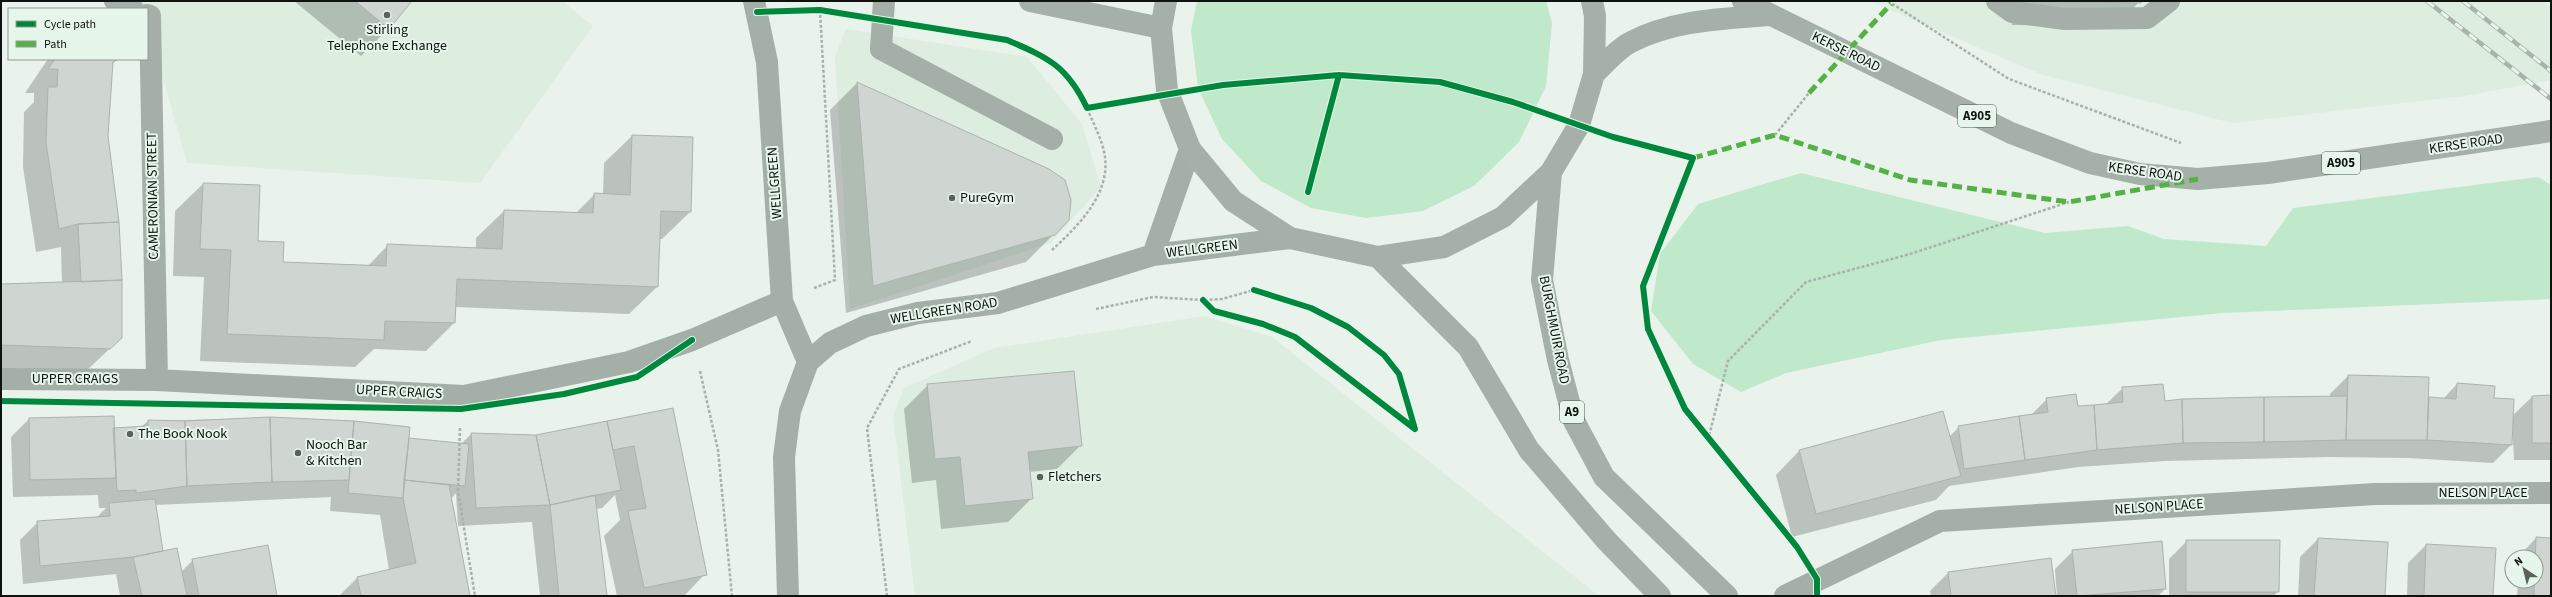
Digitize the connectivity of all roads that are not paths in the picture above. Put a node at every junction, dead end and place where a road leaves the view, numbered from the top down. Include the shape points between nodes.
1 (115, 1) edge
2 (754, 1) edge
3 (884, 1) edge
4 (1030, 1) edge
5 (1166, 1) edge
6 (1592, 1) edge
7 (1743, 1) edge
8 (1997, 1) edge
9 (2169, 1) edge
10 (131, 8) edge
11 (148, 15) edge
12 (1768, 15) junction
13 (1161, 28) junction
14 (1594, 74) junction
15 (2551, 132) edge
16 (1052, 139) dead end
17 (1190, 149) junction
18 (1551, 172) junction
19 (1290, 238) junction
20 (1154, 255) junction
21 (1378, 257) junction
22 (782, 301) junction
23 (808, 362) junction
24 (1, 379) edge
25 (157, 380) junction
26 (2551, 493) edge
27 (788, 596) edge
28 (1660, 596) edge
29 (1727, 596) edge
30 (1785, 596) edge

1 - 10 street
2 - 22 street, WELLGREEN via 767,62
3 - 16 street via 881,49
4 - 13 main road
5 - 13 main road
6 - 14 main road via 1595,16
7 - 12 main road, KERSE ROAD / A905
8 - 9 street via 2012,12 2065,20 2146,18
11 - 25 street, CAMERONIAN STREET
12 - 14 main road via 1702,20 1663,30 1630,42
12 - 15 main road, KERSE ROAD / A905 via 2011,133 2090,163 2140,174 2198,179 2268,174
13 - 17 main road via 1167,90
14 - 18 main road via 1578,126
17 - 19 main road via 1233,201
17 - 20 street, WELLGREEN
18 - 21 main road via 1503,217 1444,247
18 - 29 main road, BURGHMUIR ROAD / A9 via 1542,280 1558,360 1574,421 1604,477
19 - 20 street, WELLGREEN
19 - 21 main road
20 - 23 street, WELLGREEN ROAD via 998,303 918,313 866,326 830,343
21 - 28 main road via 1468,347 1529,450 1606,540
22 - 23 street, WELLGREEN
22 - 25 street, UPPER CRAIGS via 692,340 629,362 464,396
23 - 27 street, WELLGREEN ROAD via 790,411 784,457
24 - 25 street, UPPER CRAIGS
26 - 30 street, NELSON PLACE via 2375,494 1940,521

